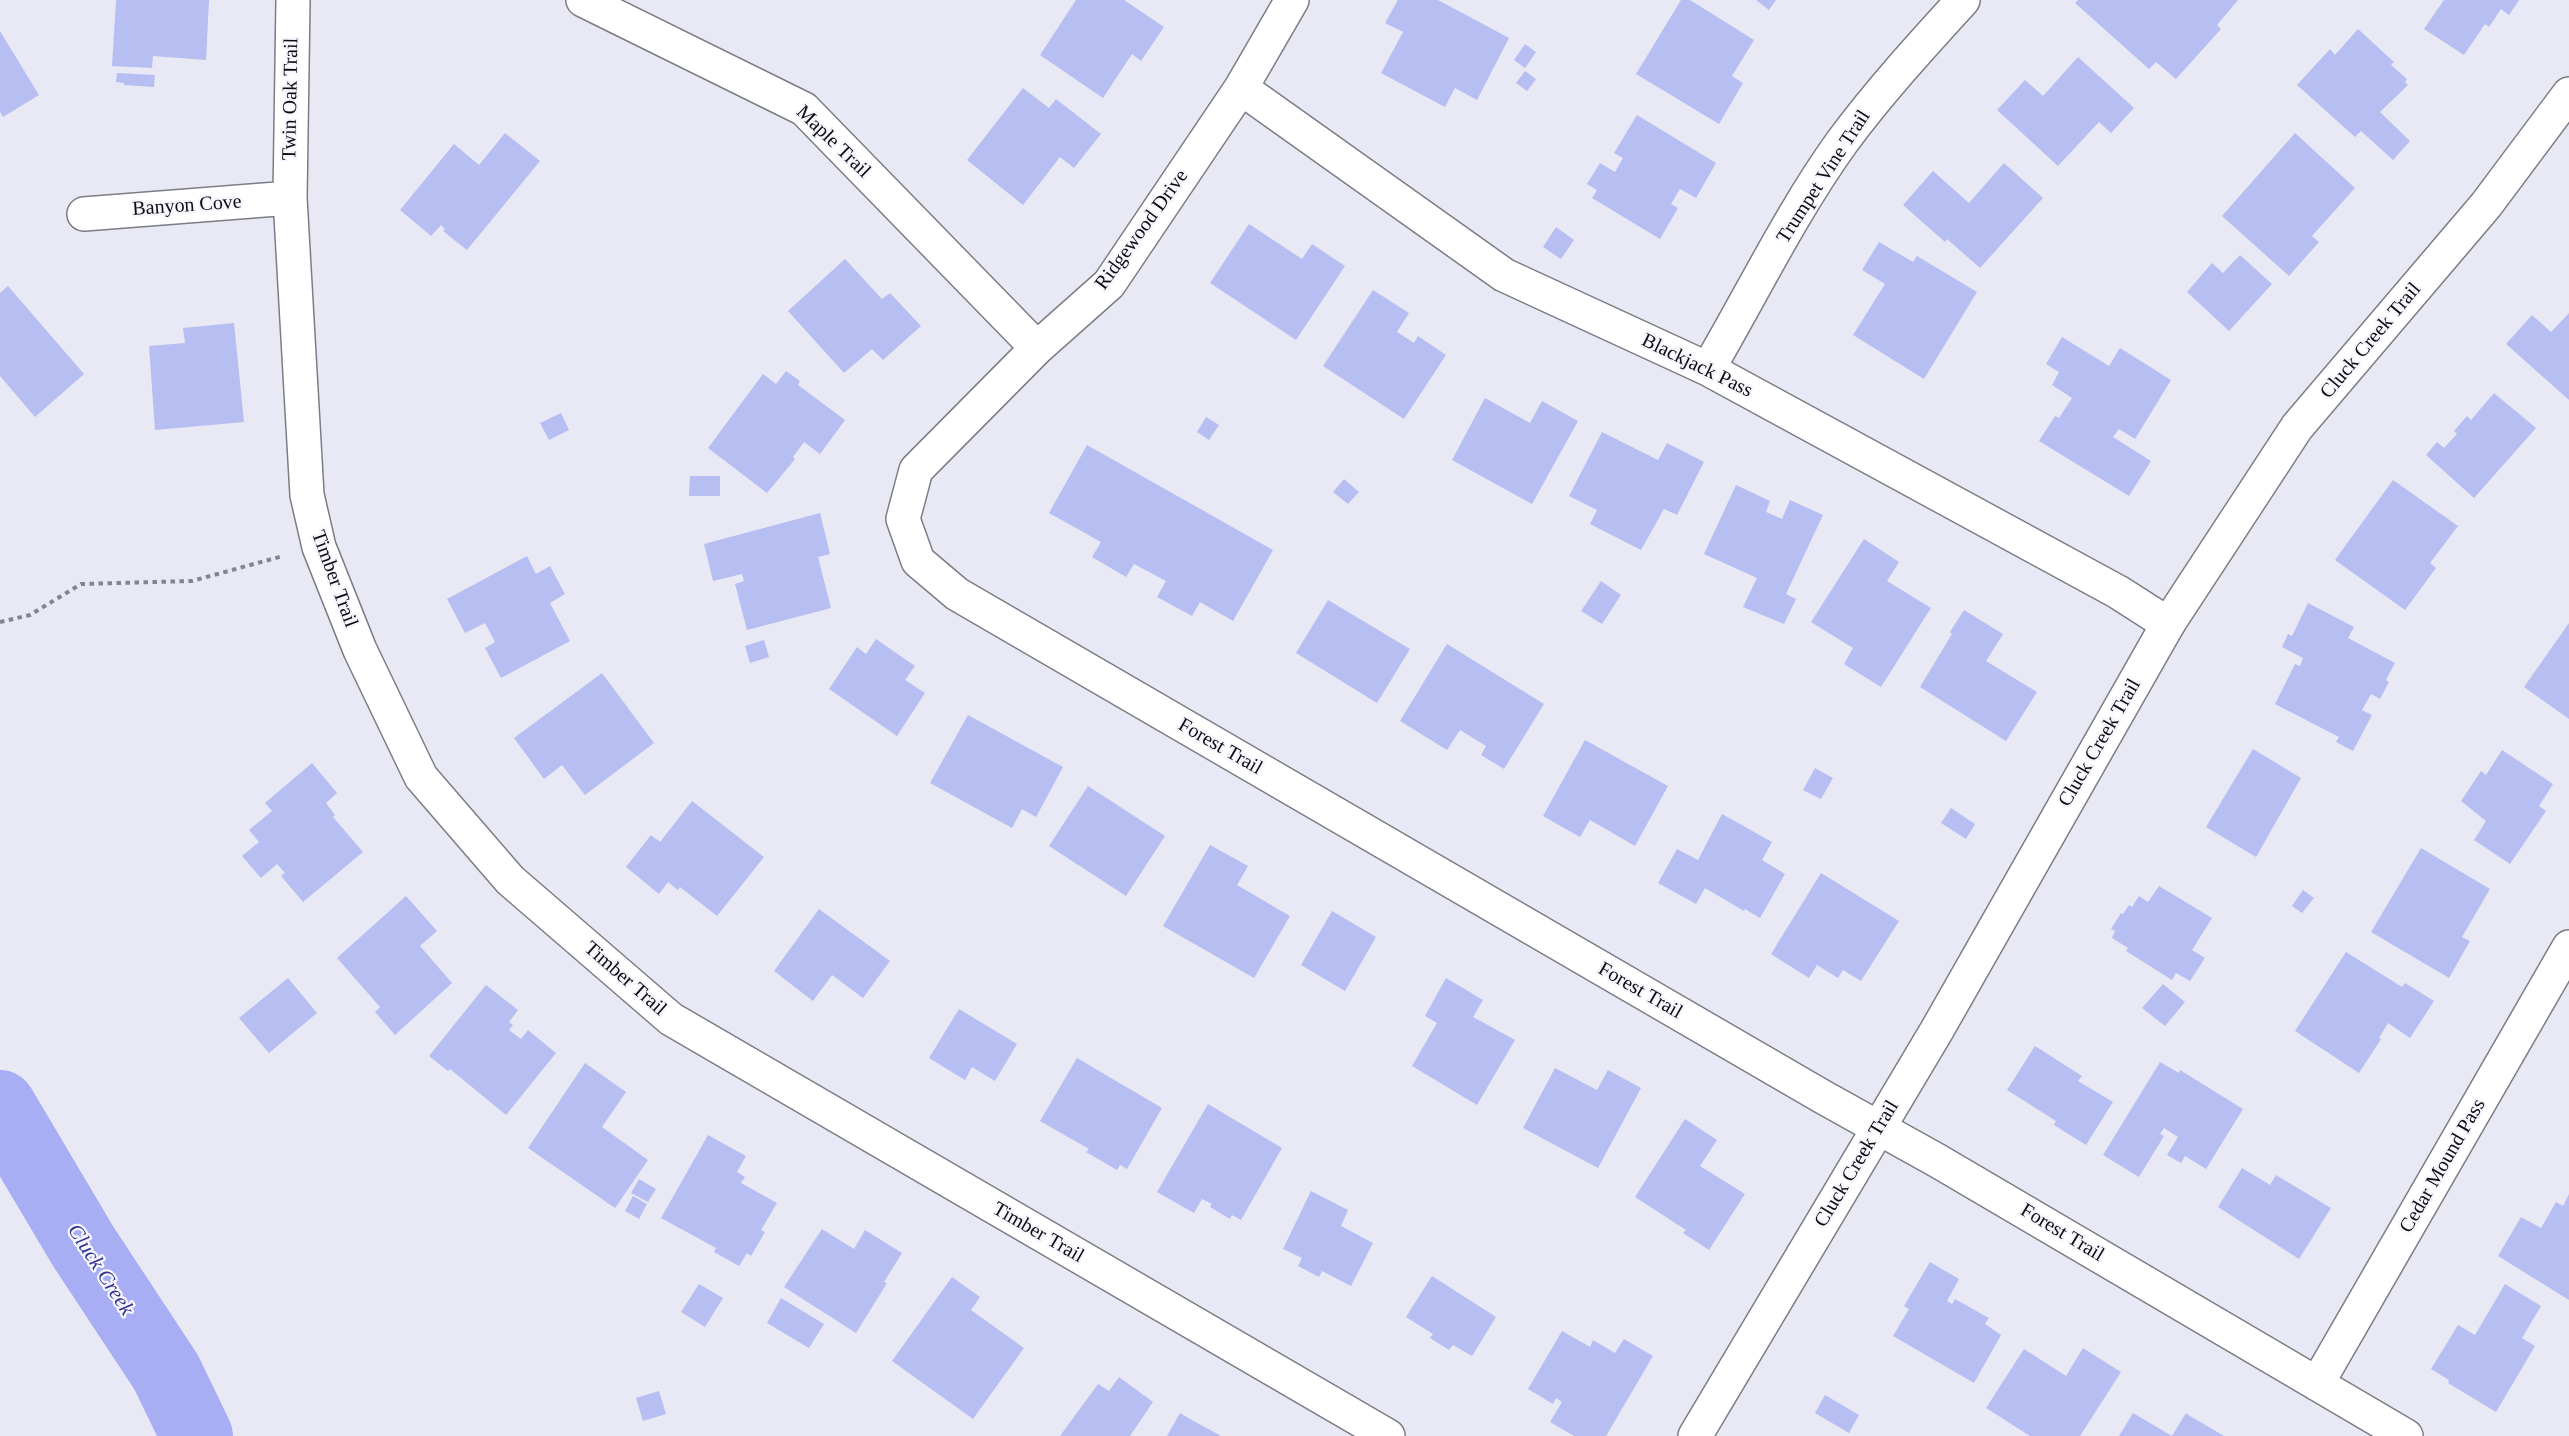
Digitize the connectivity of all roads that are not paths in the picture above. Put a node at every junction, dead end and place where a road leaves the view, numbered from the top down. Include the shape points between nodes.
1 (293, 0) edge
2 (583, 0) edge
3 (1292, 0) edge
4 (1963, 0) edge
5 (1241, 88) junction
6 (2569, 94) edge
7 (290, 198) junction
8 (84, 214) dead end
9 (1037, 348) junction
10 (1708, 369) junction
11 (903, 519) joint
12 (2168, 624) junction
13 (2569, 947) edge
14 (1879, 1127) junction
15 (2316, 1384) junction
16 (1388, 1436) edge
17 (1695, 1436) edge
18 (2406, 1436) edge

1 - 7 street, Twin Oak Trail
2 - 9 street, Maple Trail via 804,109
3 - 5 street, Ridgewood Drive
4 - 10 street, Trumpet Vine Trail via 1841,143
5 - 9 street, Ridgewood Drive via 1108,284
5 - 10 street, Blackjack Pass via 1504,275
6 - 12 street, Cluck Creek Trail via 2487,205 2297,427
7 - 8 street, Banyon Cove
7 - 16 street, Timber Trail via 307,495 319,547 360,650 421,777 510,880 671,1019
9 - 11 street, Ridgewood Drive via 916,470
10 - 12 street, Blackjack Pass via 2118,591
11 - 14 street, Forest Trail via 918,561 957,594
12 - 14 street, Cluck Creek Trail
13 - 15 street, Cedar Mound Pass
14 - 15 street, Forest Trail
14 - 17 street, Cluck Creek Trail
15 - 18 street, Forest Trail

